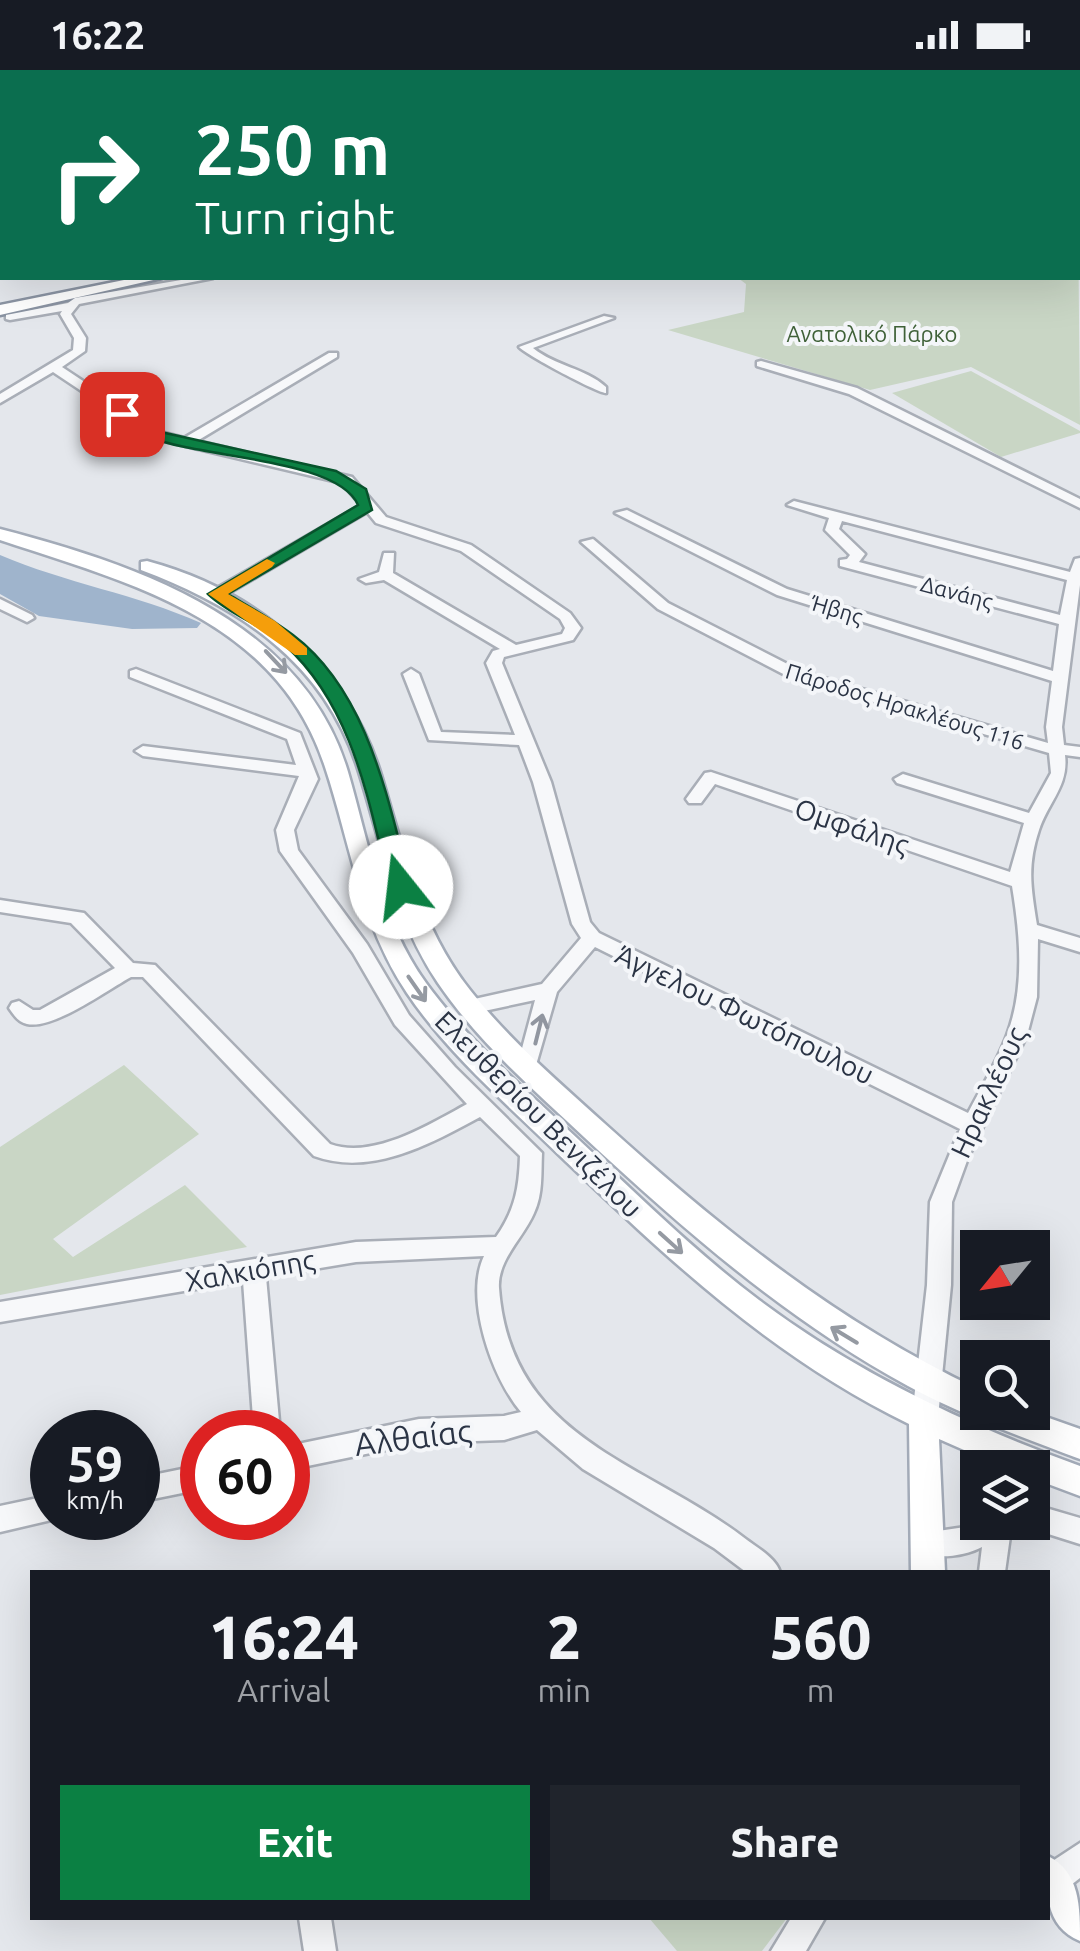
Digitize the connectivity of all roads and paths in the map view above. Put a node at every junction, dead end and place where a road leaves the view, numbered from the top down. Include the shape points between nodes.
1 (94, 280) edge
2 (144, 280) edge
3 (181, 280) edge
4 (138, 284) edge
5 (70, 306) junction
6 (3, 307) edge
7 (608, 318) dead end
8 (333, 355) dead end
9 (760, 364) dead end
10 (56, 368) junction
11 (602, 390) dead end
12 (0, 399) edge
13 (186, 442) junction
14 (1080, 504) edge
15 (794, 505) dead end
16 (366, 507) junction
17 (622, 513) dead end
18 (837, 516) junction
19 (0, 518) edge
20 (0, 534) edge
21 (588, 542) dead end
22 (388, 556) dead end
23 (1077, 570) edge
24 (386, 576) junction
25 (366, 579) dead end
26 (217, 594) junction
27 (0, 603) edge
28 (27, 618) dead end
29 (1068, 622) junction
30 (510, 648) junction
31 (136, 674) dead end
32 (410, 674) dead end
33 (1062, 679) junction
34 (527, 740) junction
35 (1057, 750) junction
36 (143, 751) dead end
37 (1080, 752) edge
38 (308, 772) junction
39 (903, 779) dead end
40 (695, 798) dead end
41 (1034, 820) junction
42 (1020, 882) junction
43 (0, 906) edge
44 (1028, 929) junction
45 (592, 938) junction
46 (1080, 945) edge
47 (128, 970) junction
48 (548, 990) junction
49 (470, 1007) junction
50 (19, 1008) dead end
51 (527, 1068) junction
52 (481, 1106) junction
53 (972, 1125) junction
54 (542, 1142) junction
55 (503, 1246) junction
56 (254, 1270) junction
57 (0, 1312) edge
58 (929, 1383) junction
59 (960, 1397) edge
60 (265, 1410) edge
61 (926, 1417) junction
62 (538, 1418) junction
63 (1042, 1430) edge
64 (1080, 1444) edge
65 (310, 1454) edge
66 (1080, 1481) edge
67 (30, 1513) edge
68 (0, 1519) edge
69 (1050, 1522) edge
70 (1080, 1531) edge
71 (969, 1540) edge
72 (996, 1540) edge
73 (928, 1558) edge
74 (765, 1570) edge
75 (992, 1570) edge
76 (1060, 1872) edge
77 (315, 1920) edge
78 (808, 1920) edge
79 (1080, 1920) edge
80 (320, 1951) edge
81 (787, 1951) edge

1 - 6 highway
2 - 6 highway
3 - 4 street
4 - 5 street
4 - 6 highway
5 - 6 street
5 - 10 street via 66,316 81,347
7 - 11 street via 525,347 589,374
8 - 13 street
9 - 14 street via 852,390
10 - 12 street
10 - 13 street via 147,431
13 - 16 street via 340,477 359,489
15 - 18 street
16 - 26 street
16 - 30 street via 393,526 466,548 573,628 563,639
17 - 33 street, Ήβης via 770,588
18 - 23 street
18 - 29 street, Δανάης via 835,536 858,554 848,563
19 - 26 main road, Ελευθερίου Βενιζέλου
20 -> 54 main road, Ελευθερίου Βενιζέλου via 203,607 267,652 316,718 376,911 400,963
21 - 35 street, Πάροδος Ηρακλέους 116 via 663,606 780,668 867,699
22 - 24 street
23 - 29 street, Ηρακλέους
24 - 25 street
24 - 30 street
26 - 49 main road, Ελευθερίου Βενιζέλου via 290,641 341,701 366,760 406,900 428,949
27 - 28 street
29 - 33 street, Ηρακλέους
30 - 34 street, Άγγελου Φωτόπουλου via 494,663
31 - 38 street via 292,734
32 - 34 street via 435,737
33 - 35 street, Ηρακλέους
34 - 45 street, Άγγελου Φωτόπουλου via 580,924
35 - 37 street, Πάροδος Ηρακλέους 116
35 - 41 street, Ηρακλέους via 1056,784
36 - 38 street
38 - 52 street via 306,792 285,830 289,851 402,1020
39 - 41 street
40 - 42 street, Ομφάλης via 712,777
41 - 42 street, Ηρακλέους
42 - 44 street, Ηρακλέους
43 - 47 street via 77,917
44 - 46 street
44 - 53 street, Ηρακλέους via 1023,1019
45 - 48 street
45 - 53 street, Άγγελου Φωτόπουλου
47 - 50 street via 49,1015 31,1018
47 - 52 street via 142,968 158,977 331,1156 388,1148
48 - 49 street
51 -> 48 street
49 - 51 main road, Ελευθερίου Βενιζέλου
58 -> 51 main road, Ελευθερίου Βενιζέλου via 764,1281
52 - 54 street
53 - 58 street, Ηρακλέους via 938,1218
54 - 55 street via 529,1197
54 -> 61 main road, Ελευθερίου Βενιζέλου via 749,1310
55 - 56 street, Χαλκιόπης via 386,1249
55 - 62 street via 487,1287 509,1374
56 - 57 street, Χαλκιόπης
56 - 60 street
58 - 59 main road, Ελευθερίου Βενιζέλου
58 - 61 street, Ηρακλέους
61 - 66 main road, Ελευθερίου Βενιζέλου
61 - 73 main road, Ηρακλέους
62 - 65 street, Αλθαίας via 504,1428 420,1431
62 - 74 street via 634,1488 729,1539
63 - 64 main road
67 - 68 street
69 - 70 street
71 - 73 street
72 - 75 street
76 - 79 main road
77 - 80 street
78 - 81 street

